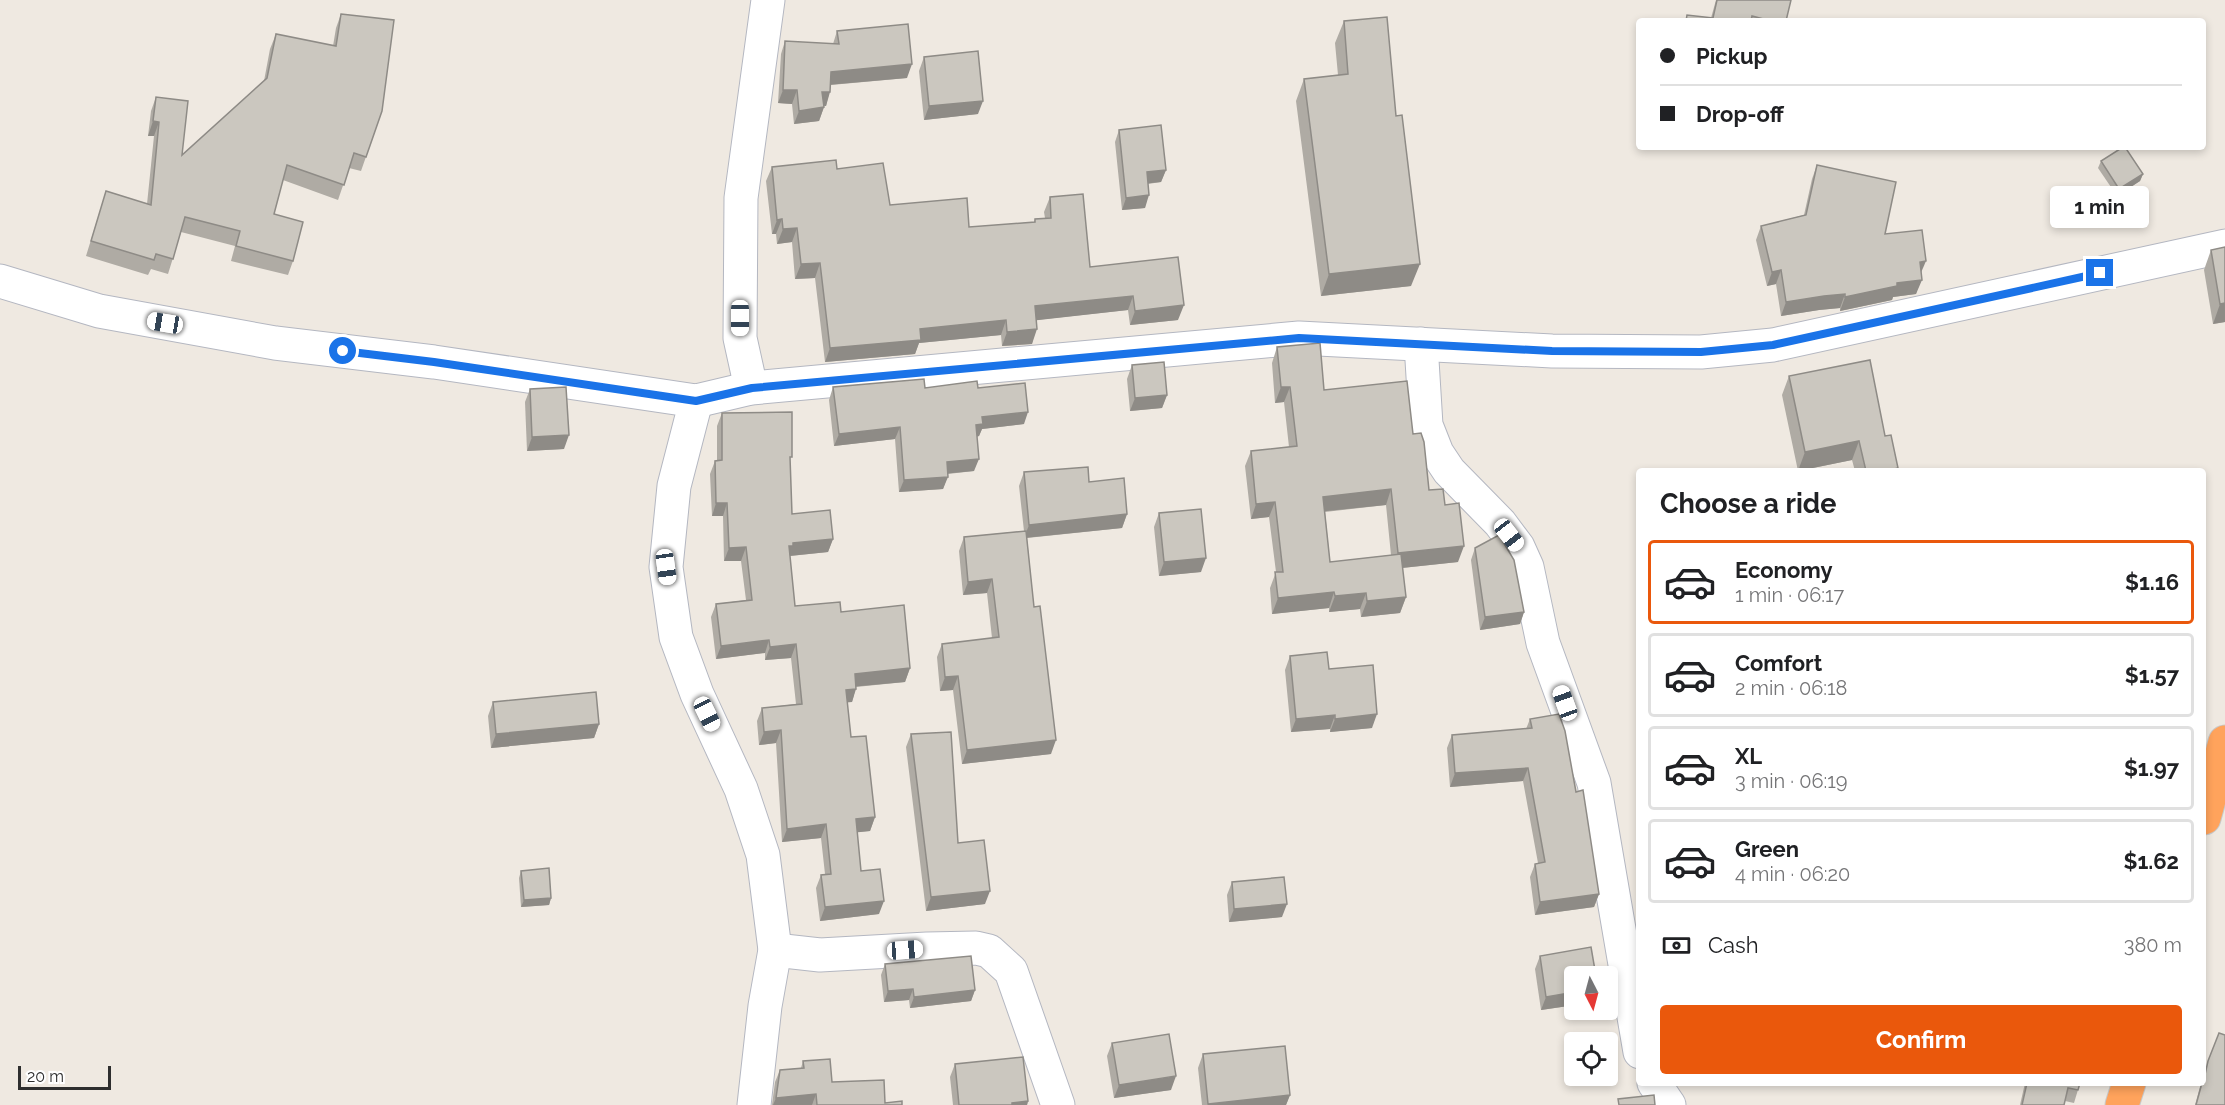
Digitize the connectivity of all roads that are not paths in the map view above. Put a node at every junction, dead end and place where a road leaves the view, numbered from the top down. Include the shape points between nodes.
1 (768, 0) edge
2 (2225, 246) edge
3 (0, 281) edge
4 (1420, 344) junction
5 (752, 388) junction
6 (696, 401) junction
7 (2225, 742) edge
8 (2206, 811) edge
9 (775, 950) junction
10 (1636, 1029) edge
11 (1656, 1086) edge
12 (2128, 1086) edge
13 (754, 1105) edge
14 (1058, 1105) edge
15 (1669, 1105) edge
16 (2122, 1105) edge

1 - 5 street via 741,198 740,338
2 - 4 street via 1773,345 1701,352 1552,351
3 - 6 street via 99,311 275,343
4 - 5 street via 1299,338
4 - 10 street via 1426,425 1437,453 1449,471 1500,523 1527,567 1543,643 1594,783
5 - 6 street
6 - 9 street via 674,486 666,567 676,637 697,694 741,789 763,855
7 - 8 highway
9 - 13 street
9 - 14 street via 820,955 927,948 990,951 1011,971
11 - 15 street
12 - 16 highway

